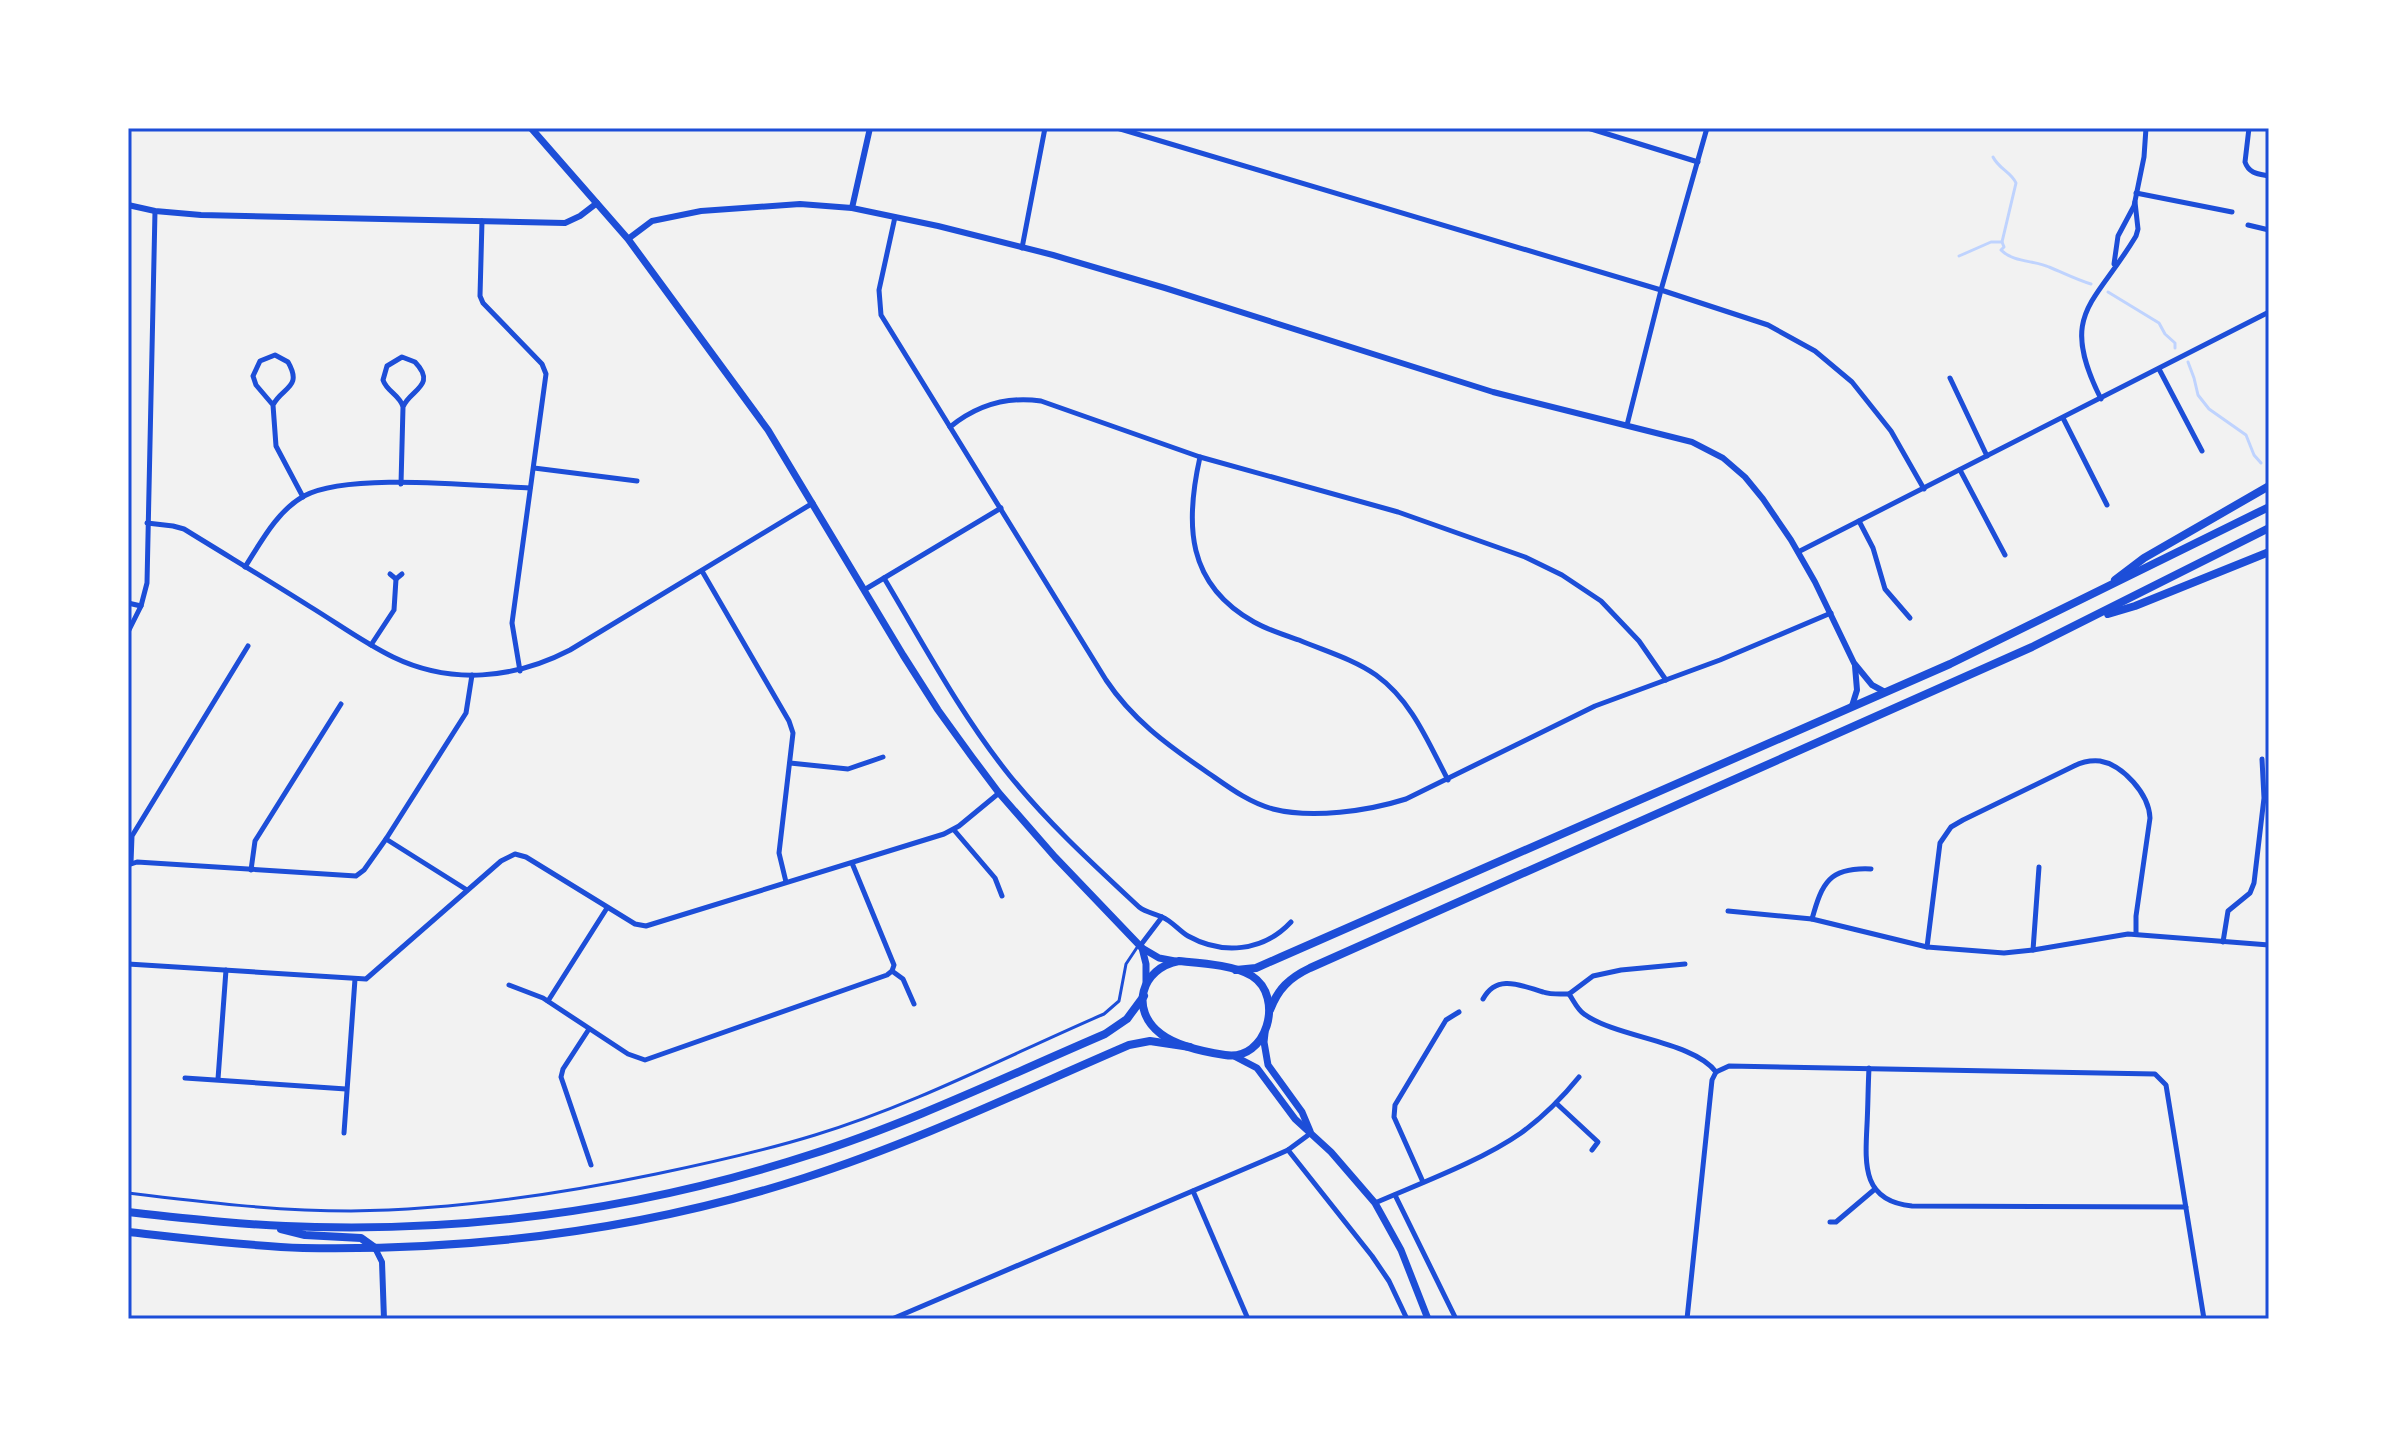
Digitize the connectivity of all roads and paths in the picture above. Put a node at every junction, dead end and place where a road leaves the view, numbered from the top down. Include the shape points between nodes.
1 (531, 128) edge
2 (870, 128) edge
3 (1045, 128) edge
4 (1117, 128) edge
5 (1588, 128) edge
6 (1707, 128) edge
7 (2146, 128) edge
8 (2249, 128) edge
9 (1698, 162) junction
10 (2269, 176) edge
11 (2136, 193) junction
12 (2135, 202) junction
13 (597, 203) junction
14 (128, 205) edge
15 (852, 208) junction
16 (155, 211) junction
17 (2232, 212) dead end
18 (895, 217) junction
19 (482, 221) junction
20 (2248, 225) dead end
21 (2269, 230) edge
22 (628, 239) junction
23 (1022, 248) junction
24 (2113, 269) junction
25 (1661, 290) junction
26 (2269, 312) edge
27 (2159, 369) junction
28 (1950, 378) dead end
29 (2101, 399) junction
30 (273, 405) junction
31 (403, 407) junction
32 (2063, 418) junction
33 (1627, 425) junction
34 (950, 427) junction
35 (2202, 451) dead end
36 (1987, 456) junction
37 (1200, 457) junction
38 (534, 468) junction
39 (1960, 470) junction
40 (637, 481) dead end
41 (401, 484) junction
42 (2269, 486) edge
43 (530, 488) junction
44 (1924, 489) junction
45 (303, 497) junction
46 (813, 503) junction
47 (2107, 505) dead end
48 (2269, 507) edge
49 (1001, 508) junction
50 (1859, 521) junction
51 (147, 523) junction
52 (2269, 528) edge
53 (1798, 552) junction
54 (2269, 554) edge
55 (2005, 555) dead end
56 (245, 567) junction
57 (702, 571) junction
58 (390, 574) dead end
59 (402, 574) dead end
60 (884, 578) junction
61 (396, 579) junction
62 (863, 590) junction
63 (2098, 592) junction
64 (128, 603) edge
65 (141, 606) junction
66 (1831, 613) junction
67 (1910, 618) dead end
68 (2088, 620) junction
69 (128, 632) edge
70 (371, 645) junction
71 (248, 646) dead end
72 (1854, 663) junction
73 (520, 671) junction
74 (472, 675) junction
75 (1666, 680) junction
76 (1887, 692) junction
77 (341, 704) dead end
78 (1850, 709) junction
79 (883, 757) dead end
80 (2262, 759) dead end
81 (790, 763) junction
82 (1448, 780) junction
83 (999, 793) junction
84 (954, 830) junction
85 (386, 839) junction
86 (852, 863) junction
87 (130, 864) edge
88 (2039, 867) dead end
89 (1871, 869) dead end
90 (251, 870) junction
91 (786, 882) junction
92 (467, 890) junction
93 (1002, 896) dead end
94 (607, 908) junction
95 (1728, 911) dead end
96 (1162, 917) junction
97 (1812, 919) junction
98 (1291, 922) dead end
99 (2136, 934) junction
100 (2223, 942) junction
101 (2269, 945) edge
102 (1140, 946) junction
103 (1927, 947) junction
104 (2033, 950) junction
105 (1179, 961) junction
106 (128, 964) edge
107 (1685, 964) dead end
108 (226, 970) junction
109 (1236, 970) junction
110 (892, 971) junction
111 (355, 979) junction
112 (1146, 983) junction
113 (509, 985) dead end
114 (1569, 994) junction
115 (1144, 996) junction
116 (1483, 999) dead end
117 (548, 1001) junction
118 (914, 1004) dead end
119 (1270, 1010) junction
120 (1459, 1012) dead end
121 (589, 1029) junction
122 (1266, 1029) junction
123 (1190, 1047) junction
124 (1233, 1056) junction
125 (1869, 1068) junction
126 (1716, 1072) junction
127 (1579, 1077) dead end
128 (185, 1078) dead end
129 (218, 1079) junction
130 (346, 1089) junction
131 (1556, 1103) junction
132 (344, 1133) dead end
133 (1311, 1133) junction
134 (1288, 1150) junction
135 (1592, 1150) dead end
136 (591, 1165) dead end
137 (1423, 1182) junction
138 (1875, 1189) junction
139 (1193, 1191) junction
140 (128, 1193) edge
141 (1395, 1195) junction
142 (1375, 1203) junction
143 (2186, 1207) junction
144 (128, 1212) edge
145 (1830, 1222) dead end
146 (265, 1225) junction
147 (128, 1232) edge
148 (375, 1248) junction
149 (384, 1319) edge
150 (892, 1319) edge
151 (1248, 1319) edge
152 (1407, 1319) edge
153 (1428, 1319) edge
154 (1456, 1319) edge
155 (1687, 1319) edge
156 (2204, 1319) edge

1 - 13 main road
2 - 15 street
3 - 23 street
4 - 25 street
5 - 9 street
6 - 9 street
7 - 11 street
8 - 10 street via 2247,167
9 - 25 street
11 - 12 street
11 - 17 street
12 - 24 street via 2118,236
12 - 24 street via 2137,232
13 - 19 street via 565,223
13 - 22 main road
14 - 16 street
15 - 18 street
15 - 22 street via 800,204 701,211 652,221
16 - 19 street
16 - 51 street
18 - 23 street
18 - 34 street via 879,290 880,311
19 - 38 street via 480,296 546,374
20 - 21 street
22 - 46 main road via 768,430
23 - 33 street via 1506,396
24 - 29 street via 2083,318 2080,338 2085,365
25 - 33 street
25 - 44 street via 1768,325 1824,358 1870,403
26 - 27 street
27 - 29 street
27 - 35 street
28 - 36 street
29 - 32 street
30 - 30 street via 253,376 260,361 275,355 288,362 294,376
30 - 45 street via 276,446
31 - 31 street via 383,380 387,366 402,357 415,362 423,375 422,386
31 - 41 street
32 - 36 street
32 - 47 street
33 - 53 street via 1682,438 1723,458 1763,499
34 - 37 street via 993,403 1033,400
34 - 49 street
36 - 39 street
37 - 75 street via 1398,512 1542,565 1608,608
37 - 82 street via 1191,525 1201,566 1217,590 1255,622 1351,661 1391,687 1412,712
38 - 40 street
38 - 43 street
39 - 44 street
39 - 55 street
41 - 43 street
41 - 45 street via 337,486
42 - 63 highway via 2144,558
43 - 73 street via 512,623
44 - 50 street
45 - 56 street via 276,521
46 - 57 street
46 - 62 main road
48 - 63 highway
49 - 60 street
49 - 82 street via 1132,714 1243,796 1284,811 1348,811 1391,804
50 - 53 street
50 - 67 street via 1885,589
51 - 56 street via 179,527
51 - 65 street via 147,583
52 - 68 highway
53 - 66 street
54 - 68 highway
56 - 70 street
57 - 73 street via 570,650
57 - 81 street via 789,721
58 - 61 street
59 - 61 street
60 - 62 street
60 - 96 street via 974,727 1016,783 1139,907
61 - 70 street via 394,610
62 - 83 main road via 938,710
63 - 76 highway
64 - 65 street
65 - 69 street
66 - 72 street
66 - 75 street
68 - 119 highway via 1310,968 1283,986
70 - 74 street via 419,667
71 - 87 street via 132,836
72 - 76 street via 1872,685
72 - 78 street via 1857,690
73 - 74 street
74 - 85 street via 466,713
75 - 82 street via 1562,721
76 - 78 highway
77 - 90 street via 255,841
78 - 109 highway via 1256,968
79 - 81 street via 848,769
80 - 100 street via 2264,798 2254,883 2228,911
81 - 91 street via 779,853
83 - 84 street
83 - 102 main road
84 - 86 street
84 - 93 street via 995,878
85 - 90 street via 354,877
85 - 92 street
86 - 91 street
86 - 110 street
87 - 90 street
88 - 104 street
89 - 97 street via 1846,870 1830,879 1819,893
91 - 94 street via 646,926
92 - 94 street via 515,854
92 - 111 street via 370,977
94 - 117 street
95 - 97 street
96 - 98 street via 1187,936 1231,950 1266,940
96 - 102 street
97 - 103 street
99 - 100 street
99 - 103 street via 2149,806 2121,773 2090,761 1947,832 1938,849
99 - 104 street
100 - 101 street
102 - 105 main road via 1159,958
102 - 112 main road
102 - 140 lane via 1126,964 1119,1001 1104,1014 861,1119 719,1161 493,1203 350,1211 223,1205
103 - 104 street
105 - 109 highway
105 - 112 highway via 1156,970
106 - 108 street
107 - 114 street via 1593,976
108 - 111 street
108 - 129 street
109 - 119 highway via 1263,986
110 - 118 street via 903,979
110 - 121 street via 645,1060
111 - 130 street
112 - 115 highway
113 - 117 street
114 - 116 street via 1508,983 1493,987
114 - 126 street via 1593,1019 1704,1060
115 - 123 highway via 1152,1026
115 - 146 highway via 1127,1019 1097,1037 863,1136 747,1174 610,1205 508,1220
117 - 121 street
119 - 122 highway
120 - 137 street via 1446,1020 1395,1105 1394,1117
121 - 136 street via 561,1077
122 - 124 highway via 1255,1046
122 - 133 main road via 1268,1065
123 - 124 highway
123 - 148 highway via 1150,1041 1129,1045 870,1156 685,1210 553,1235
124 - 133 main road via 1257,1068
125 - 126 street via 1729,1066
125 - 138 street via 1865,1157
125 - 143 street via 2155,1074 2166,1085
126 - 155 street
127 - 131 street
128 - 129 street
129 - 130 street
130 - 132 street
131 - 135 street via 1598,1142
131 - 137 street via 1500,1146
133 - 134 street
133 - 142 main road
134 - 139 street
134 - 152 street via 1389,1281
137 - 141 street
138 - 143 street via 1912,1206
138 - 145 street
139 - 150 street
139 - 151 street
141 - 142 street
141 - 154 street
142 - 153 main road via 1401,1250
143 - 156 street
144 - 146 highway
146 - 148 highway via 305,1235 361,1238
147 - 148 highway via 270,1246
148 - 149 street via 381,1257

